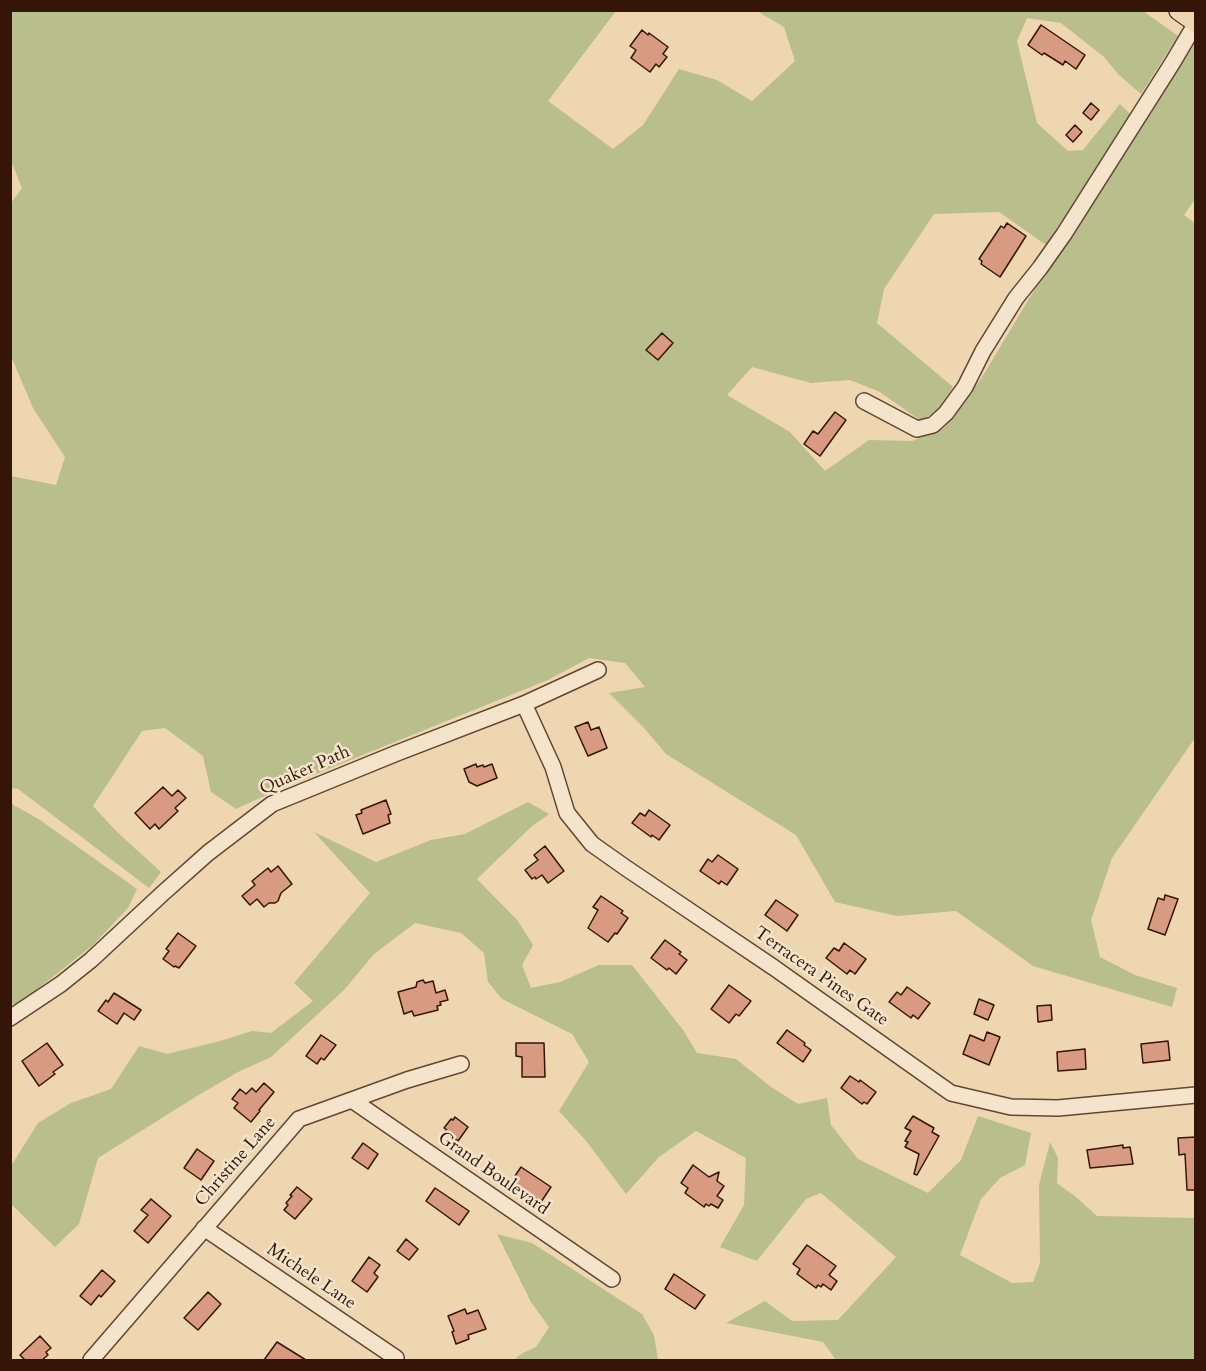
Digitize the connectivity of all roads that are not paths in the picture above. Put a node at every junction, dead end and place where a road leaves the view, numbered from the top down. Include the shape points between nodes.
1 (1179, 10) edge
2 (1196, 23) edge
3 (864, 401) dead end
4 (598, 670) dead end
5 (524, 704) junction
6 (10, 1017) edge
7 (461, 1064) dead end
8 (1196, 1095) edge
9 (352, 1100) junction
10 (204, 1228) junction
11 (612, 1280) dead end
12 (396, 1358) dead end
13 (91, 1360) edge

1 - 2 main road
2 - 3 street via 1064,234 1016,298 946,413 933,425 917,429
4 - 5 street, Quaker Path
5 - 6 street, Quaker Path via 272,804 200,860 61,984
5 - 8 street, Terracera Pines Gate via 553,767 567,813 592,843 951,1093 1011,1107 1058,1108
7 - 9 street, Christine Lane
9 - 10 street, Christine Lane via 299,1119
9 - 11 street, Grand Boulevard
10 - 12 street, Michele Lane
10 - 13 street, Christine Lane

